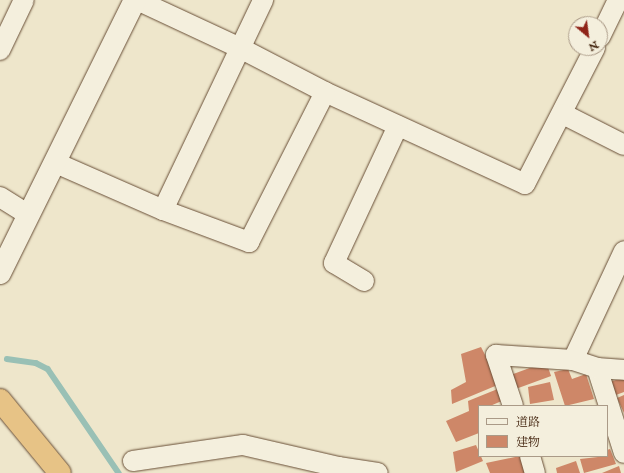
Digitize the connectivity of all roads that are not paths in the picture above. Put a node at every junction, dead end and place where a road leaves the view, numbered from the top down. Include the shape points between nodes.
1 (24, 0) edge
2 (263, 0) edge
3 (618, 0) edge
4 (131, 1) edge
5 (608, 21) edge
6 (240, 48) junction
7 (0, 49) edge
8 (591, 56) edge
9 (325, 92) junction
10 (563, 114) junction
11 (398, 126) junction
12 (624, 145) edge
13 (56, 164) junction
14 (0, 197) edge
15 (163, 210) junction
16 (29, 214) junction
17 (624, 251) edge
18 (0, 273) edge
19 (364, 281) dead end
20 (574, 360) junction
21 (597, 368) junction
22 (624, 370) edge
23 (0, 400) edge
24 (513, 405) edge
25 (624, 453) edge
26 (530, 457) edge
27 (133, 461) dead end
28 (339, 470) edge
29 (60, 473) edge
30 (378, 473) edge
31 (535, 473) edge

1 - 7 street
2 - 6 street
3 - 5 street
4 - 6 street
4 - 13 street
6 - 9 street
6 - 15 street
8 - 10 street
9 - 11 street
9 - 15 street via 249,242
10 - 11 street via 525,184
10 - 12 street
11 - 19 street via 334,263
13 - 15 street
13 - 16 street
14 - 16 street
16 - 18 street
17 - 20 street
20 - 21 street
20 - 24 street via 496,355
21 - 22 street
21 - 25 street
23 - 29 highway
26 - 31 street
27 - 28 street via 243,445
28 - 30 street

